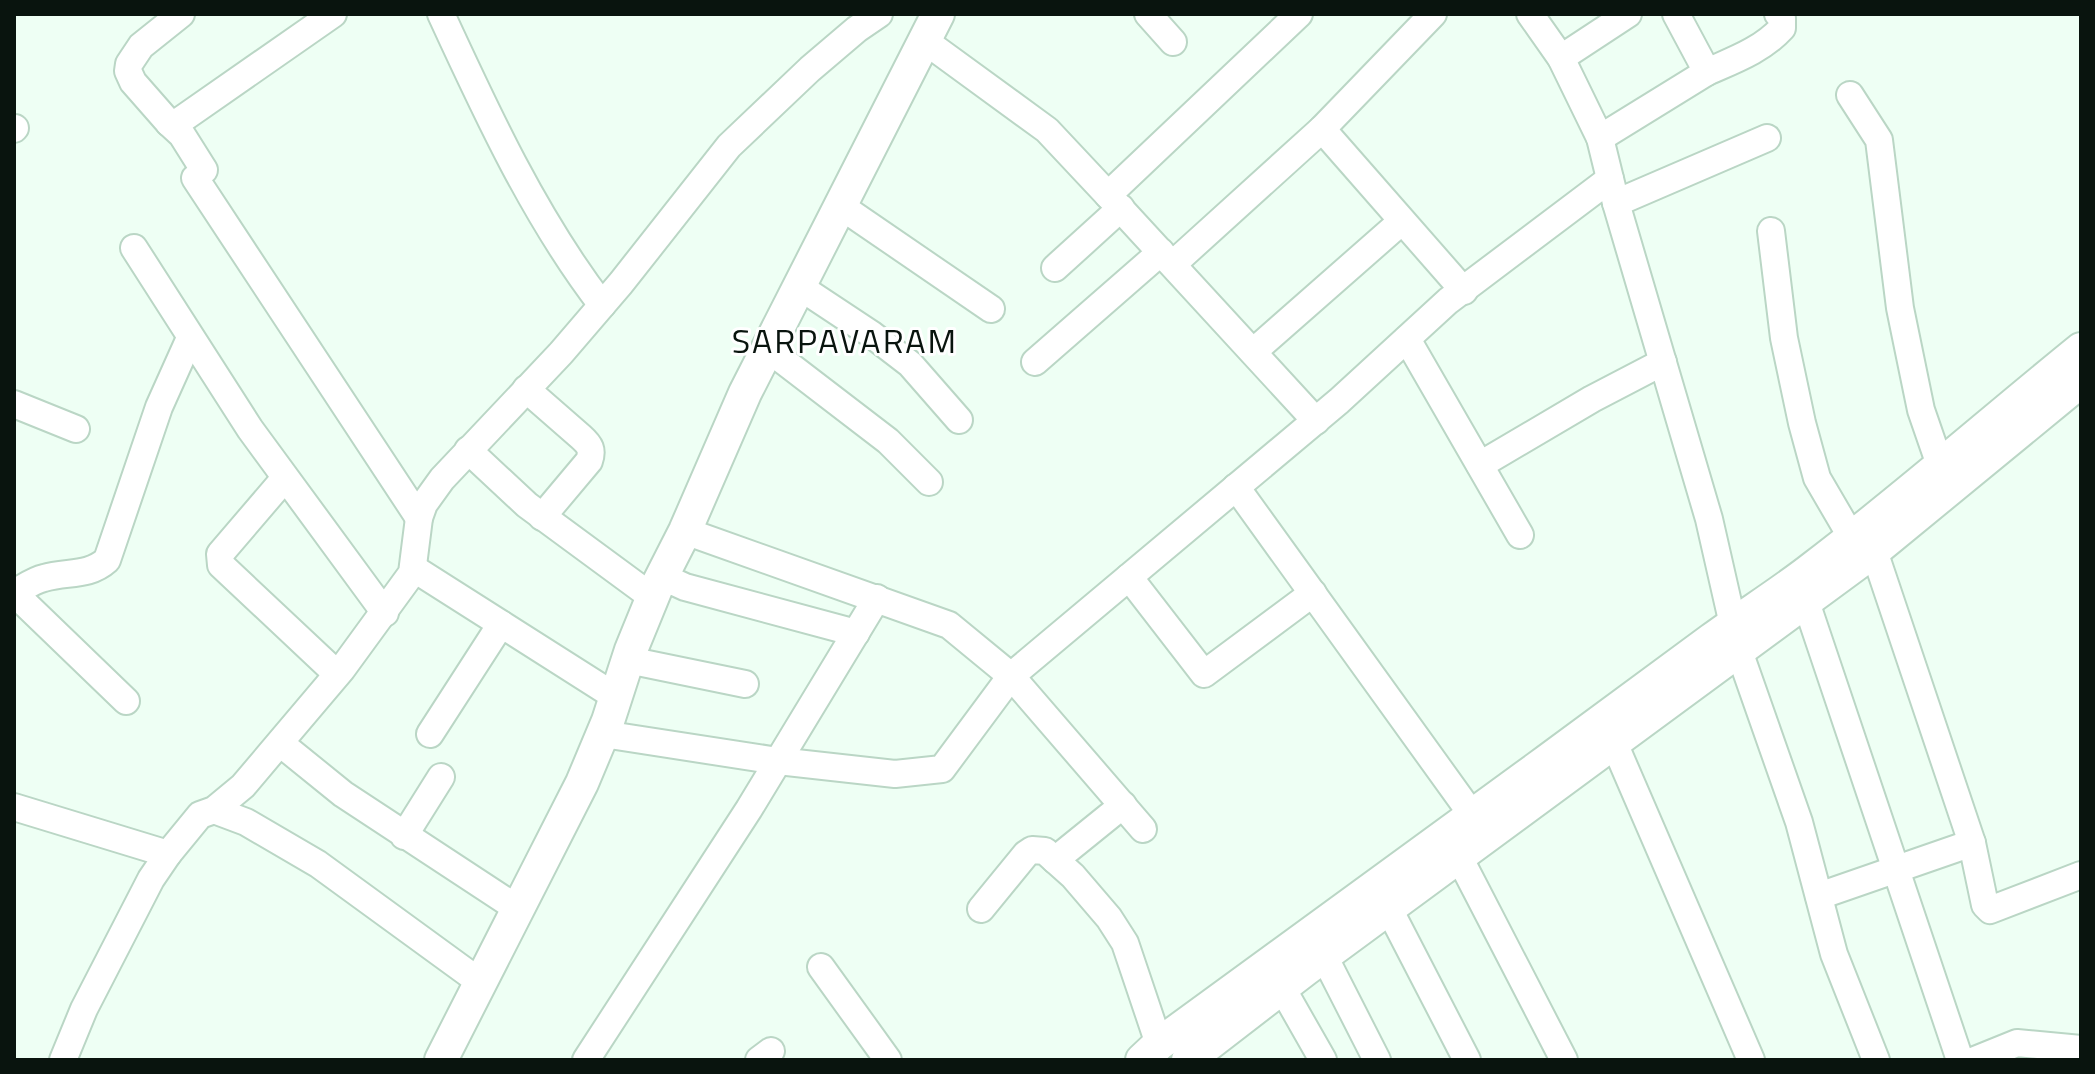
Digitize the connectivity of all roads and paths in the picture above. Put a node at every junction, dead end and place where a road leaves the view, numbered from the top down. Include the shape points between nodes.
1 (181, 14) edge
2 (333, 14) edge
3 (441, 14) edge
4 (879, 14) edge
5 (1148, 14) edge
6 (1299, 14) edge
7 (1433, 14) edge
8 (1530, 14) edge
9 (1628, 14) edge
10 (1676, 14) edge
11 (1778, 14) edge
12 (931, 27) edge
13 (1173, 42) dead end
14 (1561, 58) junction
15 (1707, 72) junction
16 (1850, 95) dead end
17 (169, 123) junction
18 (1322, 129) junction
19 (1600, 138) junction
20 (1767, 138) dead end
21 (1613, 191) junction
22 (1115, 202) junction
23 (842, 207) junction
24 (1402, 221) junction
25 (1771, 231) dead end
26 (134, 248) dead end
27 (1167, 258) junction
28 (1055, 268) dead end
29 (800, 287) junction
30 (1464, 291) junction
31 (602, 305) junction
32 (991, 309) dead end
33 (190, 338) junction
34 (1407, 339) junction
35 (768, 349) junction
36 (2081, 349) edge
37 (1253, 352) junction
38 (1035, 362) dead end
39 (1663, 362) junction
40 (2081, 381) edge
41 (526, 389) junction
42 (14, 404) edge
43 (959, 420) dead end
44 (1316, 421) junction
45 (76, 429) dead end
46 (468, 450) junction
47 (1480, 465) junction
48 (1940, 465) junction
49 (285, 478) junction
50 (929, 482) dead end
51 (1236, 487) junction
52 (542, 517) junction
53 (419, 518) junction
54 (685, 531) junction
55 (1520, 535) dead end
56 (1863, 545) junction
57 (413, 568) junction
58 (1129, 577) junction
59 (657, 587) junction
60 (1313, 593) junction
61 (877, 598) junction
62 (1806, 602) junction
63 (385, 613) junction
64 (501, 624) junction
65 (856, 633) junction
66 (1736, 637) junction
67 (628, 660) junction
68 (337, 674) junction
69 (1011, 676) junction
70 (745, 684) dead end
71 (616, 697) junction
72 (126, 701) dead end
73 (430, 734) dead end
74 (603, 734) junction
75 (280, 743) junction
76 (1614, 743) junction
77 (778, 761) junction
78 (441, 777) dead end
79 (1123, 805) junction
80 (14, 807) edge
81 (214, 810) junction
82 (1473, 816) junction
83 (1143, 829) dead end
84 (404, 836) junction
85 (1972, 843) junction
86 (168, 854) junction
87 (1459, 857) junction
88 (1055, 860) junction
89 (1896, 869) junction
90 (2081, 875) edge
91 (1819, 896) junction
92 (518, 909) junction
93 (981, 909) dead end
94 (1389, 909) junction
95 (1324, 956) junction
96 (821, 967) dead end
97 (480, 982) junction
98 (1282, 988) junction
99 (2081, 1049) edge
100 (1151, 1052) edge
101 (66, 1059) edge
102 (441, 1060) edge
103 (586, 1060) edge
104 (888, 1060) edge
105 (1188, 1060) edge
106 (1323, 1060) edge
107 (1377, 1060) edge
108 (1467, 1060) edge
109 (1564, 1060) edge
110 (1751, 1060) edge
111 (1876, 1060) edge
112 (1960, 1060) edge
113 (1975, 1060) edge

1 - 17 street via 141,46 128,71
2 - 17 street via 178,122
3 - 31 street via 529,191
4 - 31 street via 810,69 729,146
5 - 13 street
6 - 22 street
7 - 18 street
8 - 14 street
9 - 14 street
10 - 15 street
11 - 15 street via 1782,28 1773,38
12 - 22 street via 1047,130
12 - 23 main road
14 - 19 street
15 - 19 street
16 - 48 street via 1879,140 1900,308 1921,410
17 - 53 street via 182,135 200,174
18 - 24 street
18 - 27 street
19 - 21 street
20 - 21 street
21 - 30 street
21 - 39 street
22 - 27 street
22 - 28 street
23 - 29 main road
23 - 32 street
24 - 30 street
24 - 37 street
25 - 56 street via 1784,338 1817,478
26 - 33 street
27 - 37 street
27 - 38 street
29 - 35 main road
29 - 43 street via 910,364
30 - 34 street
31 - 41 street
33 - 49 street
33 - 72 street via 159,407 107,560 85,573 43,578 14,593
34 - 44 street
34 - 47 street
35 - 50 street via 888,441
35 - 54 main road
36 - 48 main road
37 - 44 street
39 - 47 street
39 - 66 street via 1709,519
40 - 56 main road
41 - 46 street
41 - 52 street via 592,453
42 - 45 street
44 - 51 street
46 - 52 street
46 - 53 street via 424,504
47 - 55 street
48 - 56 main road
49 - 63 street
49 - 68 street via 219,559
51 - 58 street
51 - 60 street
52 - 59 street
53 - 57 street
54 - 59 main road
54 - 61 street
56 - 62 main road
56 - 66 main road
56 - 85 street
57 - 63 street
57 - 64 street
58 - 60 street via 1204,674
58 - 69 street
59 - 65 street via 685,587
59 - 67 main road
60 - 82 street
61 - 65 street
61 - 69 street via 949,625
62 - 66 main road
62 - 89 street
63 - 68 street
64 - 71 street
64 - 73 street
65 - 77 street
66 - 76 main road
66 - 82 main road
66 - 91 street
67 - 70 street
67 - 71 main road
68 - 75 street
69 - 77 street via 942,769 895,774
69 - 79 street
71 - 74 main road
74 - 77 street
74 - 92 main road
75 - 81 street
75 - 84 street
76 - 87 main road
76 - 110 street
77 - 103 street
78 - 84 street
79 - 83 street
79 - 88 street
80 - 86 street
81 - 86 street via 200,815
81 - 97 street via 246,822 318,864
82 - 100 main road
84 - 92 street
85 - 89 street
85 - 90 street via 1990,910
86 - 101 street via 84,1009
87 - 94 main road
87 - 109 street
88 - 93 street via 1045,851 1032,850
88 - 100 street via 1125,943
89 - 91 street
89 - 112 street
91 - 111 street via 1834,954
92 - 97 main road
94 - 95 main road
94 - 108 street
95 - 98 main road
95 - 107 street
96 - 104 street
97 - 102 main road
98 - 105 main road
98 - 106 street
99 - 113 street via 2017,1043

